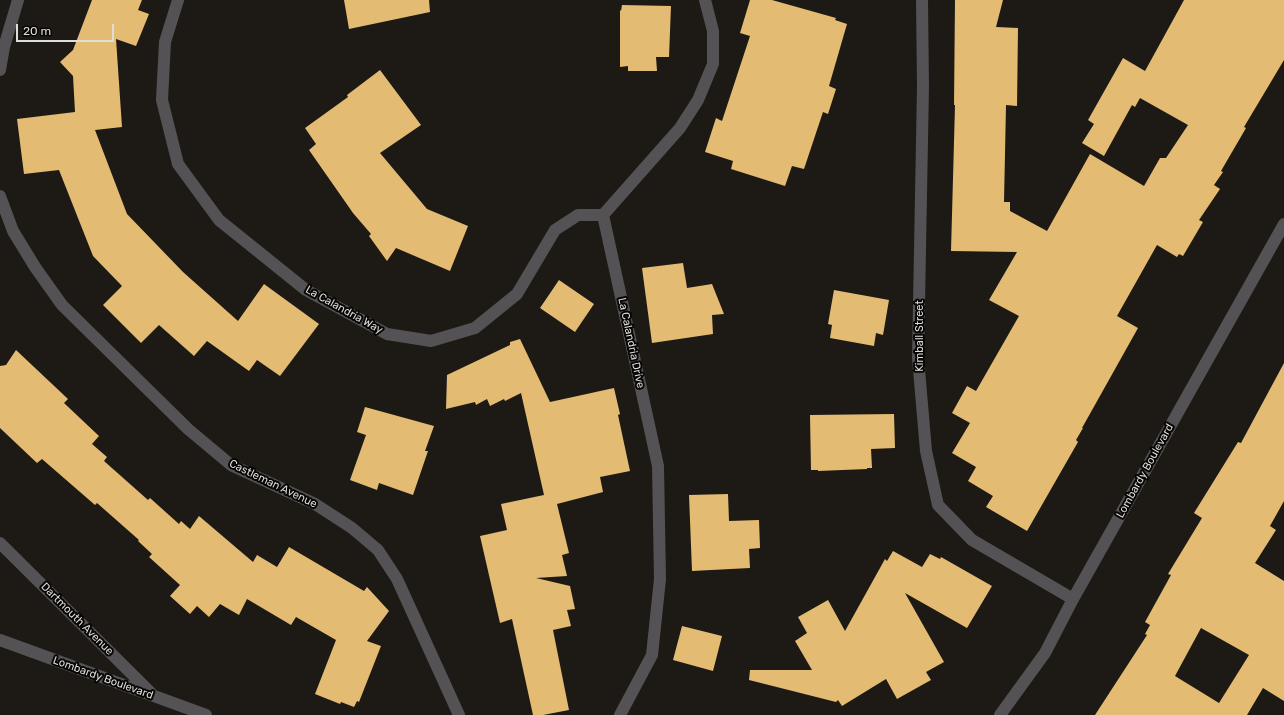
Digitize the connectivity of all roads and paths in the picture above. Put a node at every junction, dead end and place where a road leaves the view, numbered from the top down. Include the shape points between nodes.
1 (18, 0) edge
2 (178, 0) edge
3 (705, 0) edge
4 (922, 0) edge
5 (0, 70) edge
6 (0, 196) edge
7 (603, 215) junction
8 (1284, 224) edge
9 (0, 543) edge
10 (1073, 599) junction
11 (0, 640) edge
12 (153, 696) junction
13 (206, 715) edge
14 (459, 715) edge
15 (620, 715) edge
16 (1000, 715) edge

1 - 5 street
2 - 7 street, La Calandria Way via 165,42 162,100 178,164 218,220 306,290 387,334 431,341 475,328 517,294 555,230 578,215
3 - 7 street via 713,31 713,64 698,100 680,128
4 - 10 street, Kimball Street via 918,358 926,451 938,505 972,540
6 - 14 street, Castleman Avenue via 13,231 62,305 188,429 231,465 315,504 352,528 378,550 397,579
7 - 15 street, La Calandria Drive via 658,466 660,579 652,655
8 - 10 street, Lombardy Boulevard
9 - 12 street, Dartmouth Avenue
10 - 16 street, Lombardy Boulevard via 1045,653
11 - 12 street, Lombardy Boulevard
12 - 13 street, Lombardy Boulevard

